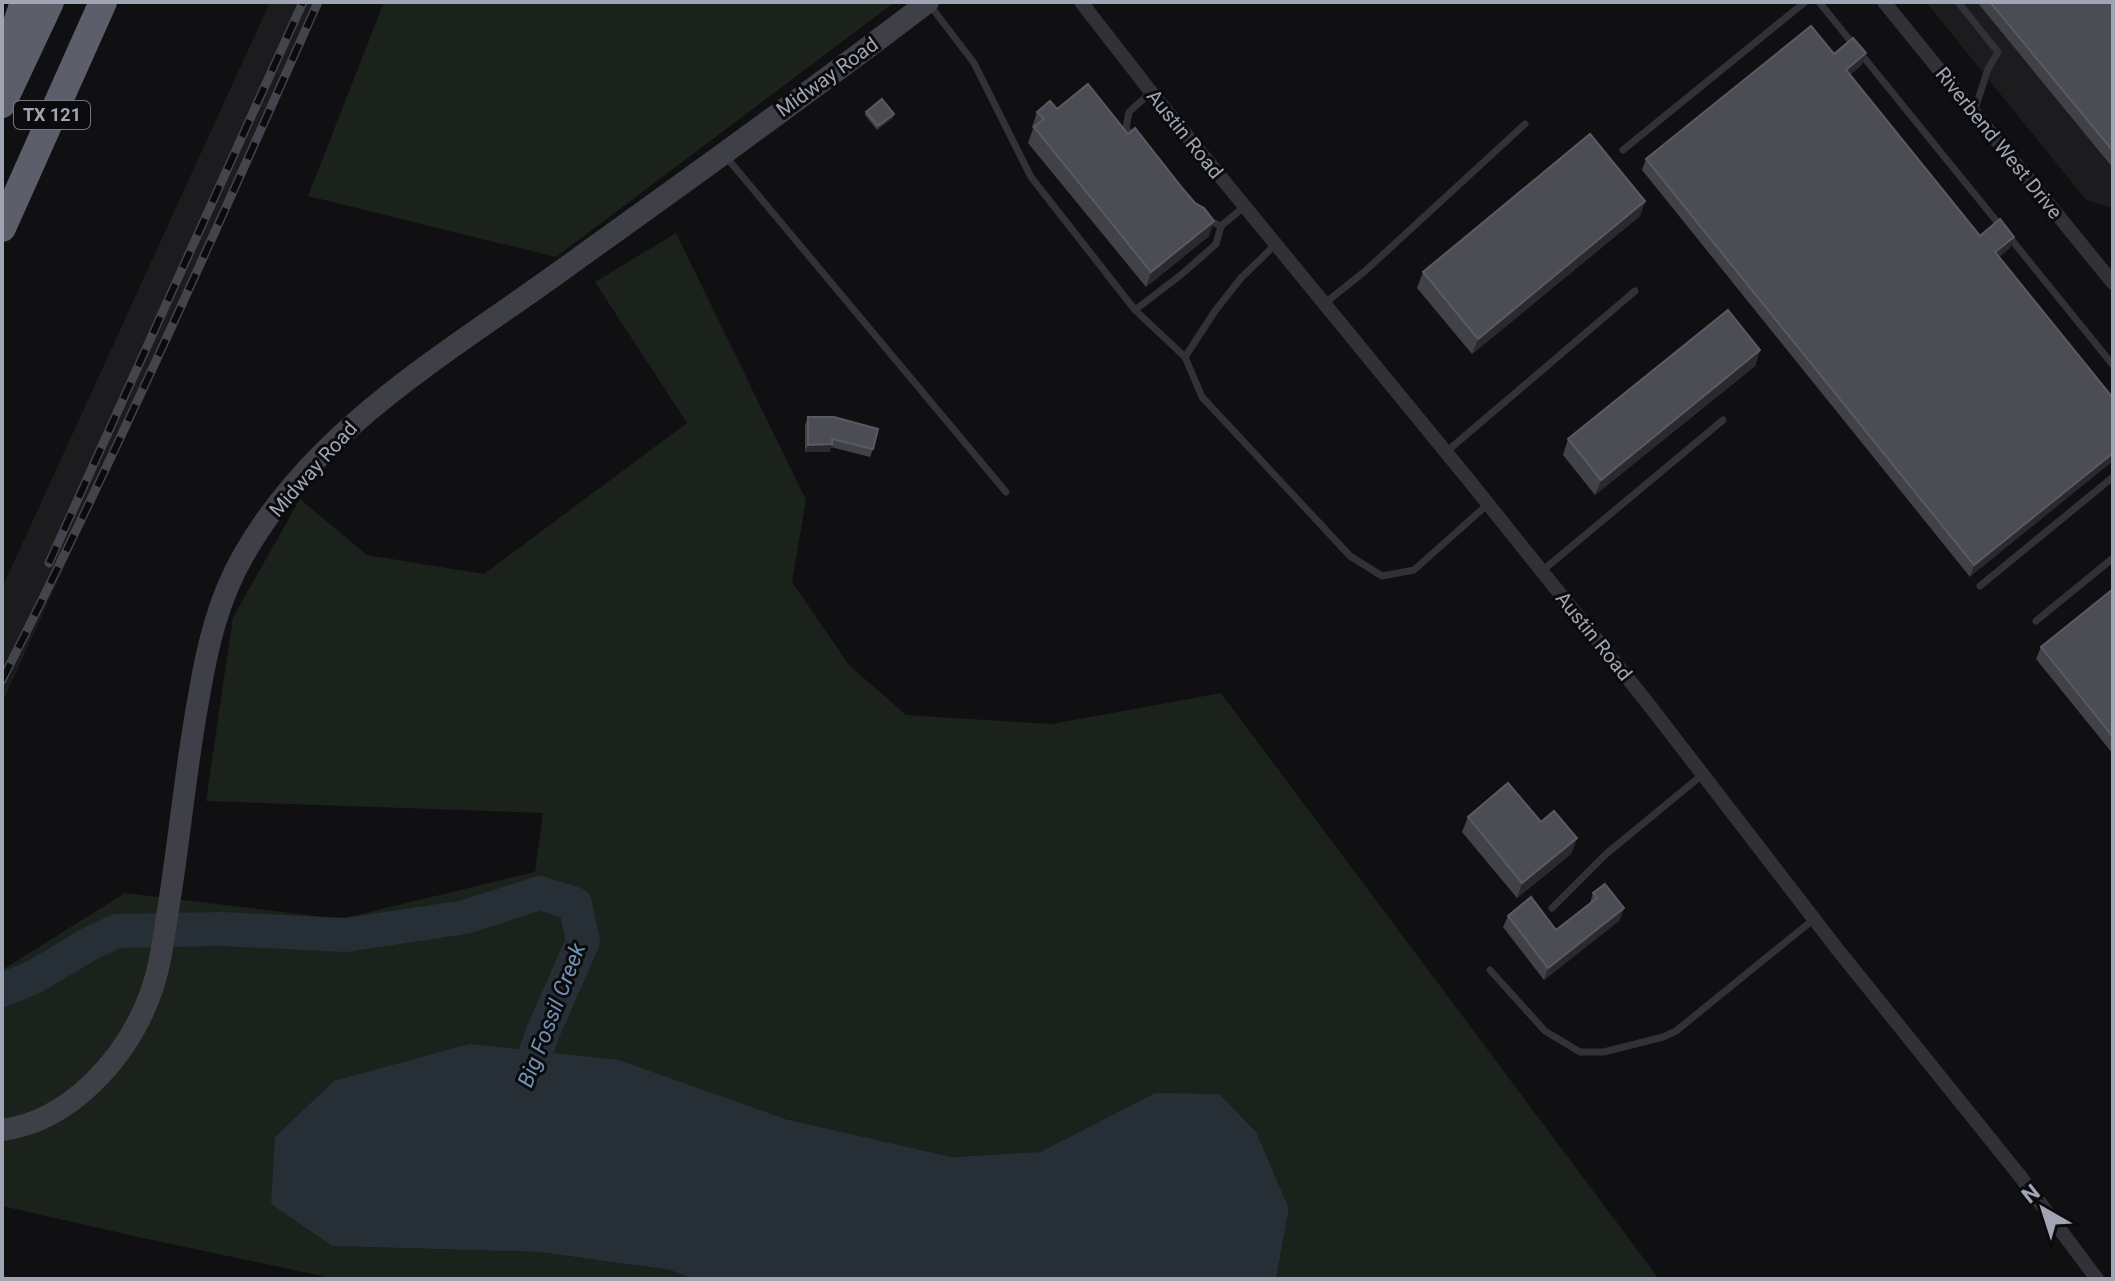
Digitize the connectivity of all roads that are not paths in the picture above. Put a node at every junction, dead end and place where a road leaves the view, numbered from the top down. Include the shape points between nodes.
1 (24, 2) edge
2 (50, 2) edge
3 (103, 2) edge
4 (928, 2) edge
5 (1081, 2) edge
6 (1805, 2) edge
7 (1819, 2) edge
8 (1884, 2) edge
9 (1958, 2) edge
10 (2, 68) edge
11 (1151, 92) junction
12 (2, 104) edge
13 (1974, 112) junction
14 (1525, 124) dead end
15 (1140, 146) edge
16 (1623, 150) dead end
17 (723, 153) junction
18 (1244, 207) junction
19 (1194, 214) edge
20 (1221, 226) junction
21 (2, 228) edge
22 (1276, 244) junction
23 (2113, 283) edge
24 (1635, 291) dead end
25 (1325, 303) junction
26 (1135, 310) junction
27 (1185, 357) junction
28 (2113, 365) edge
29 (1723, 420) dead end
30 (1446, 452) junction
31 (2113, 477) edge
32 (1006, 492) dead end
33 (1488, 504) junction
34 (2113, 558) edge
35 (1542, 571) junction
36 (1980, 586) dead end
37 (2036, 621) dead end
38 (1702, 775) junction
39 (1552, 908) dead end
40 (1814, 919) junction
41 (1490, 970) dead end
42 (2, 1130) edge
43 (2097, 1279) edge

1 - 10 highway
2 - 12 highway, TX 121
3 - 21 highway, TX 121
4 - 17 main road, Midway Road
4 - 26 lane via 974,63 1031,177
5 - 11 street, Austin Road
6 - 16 lane
7 - 28 lane
8 - 13 street, Riverbend West Drive
9 - 13 lane via 1998,52
11 - 15 lane via 1129,112 1126,128
11 - 18 street, Austin Road
13 - 23 street, Riverbend West Drive
14 - 25 lane
17 - 32 lane
17 - 42 main road, Midway Road via 388,393 332,443 282,499 243,556 216,617 191,738 158,968 140,1019 90,1087 39,1119
18 - 20 lane
18 - 22 street, Austin Road
19 - 20 lane
20 - 26 lane via 1216,244
22 - 25 street, Austin Road
22 - 27 lane via 1241,278
24 - 30 lane
25 - 30 street, Austin Road
26 - 27 lane
27 - 33 lane via 1202,397 1350,556 1382,576 1414,570
29 - 35 lane
30 - 33 street, Austin Road
31 - 36 lane
33 - 35 street, Austin Road
34 - 37 lane
35 - 38 street, Austin Road
38 - 39 lane via 1606,854
38 - 40 street, Austin Road
40 - 41 lane via 1676,1031 1604,1052 1580,1052 1545,1031
40 - 43 street, Austin Road

